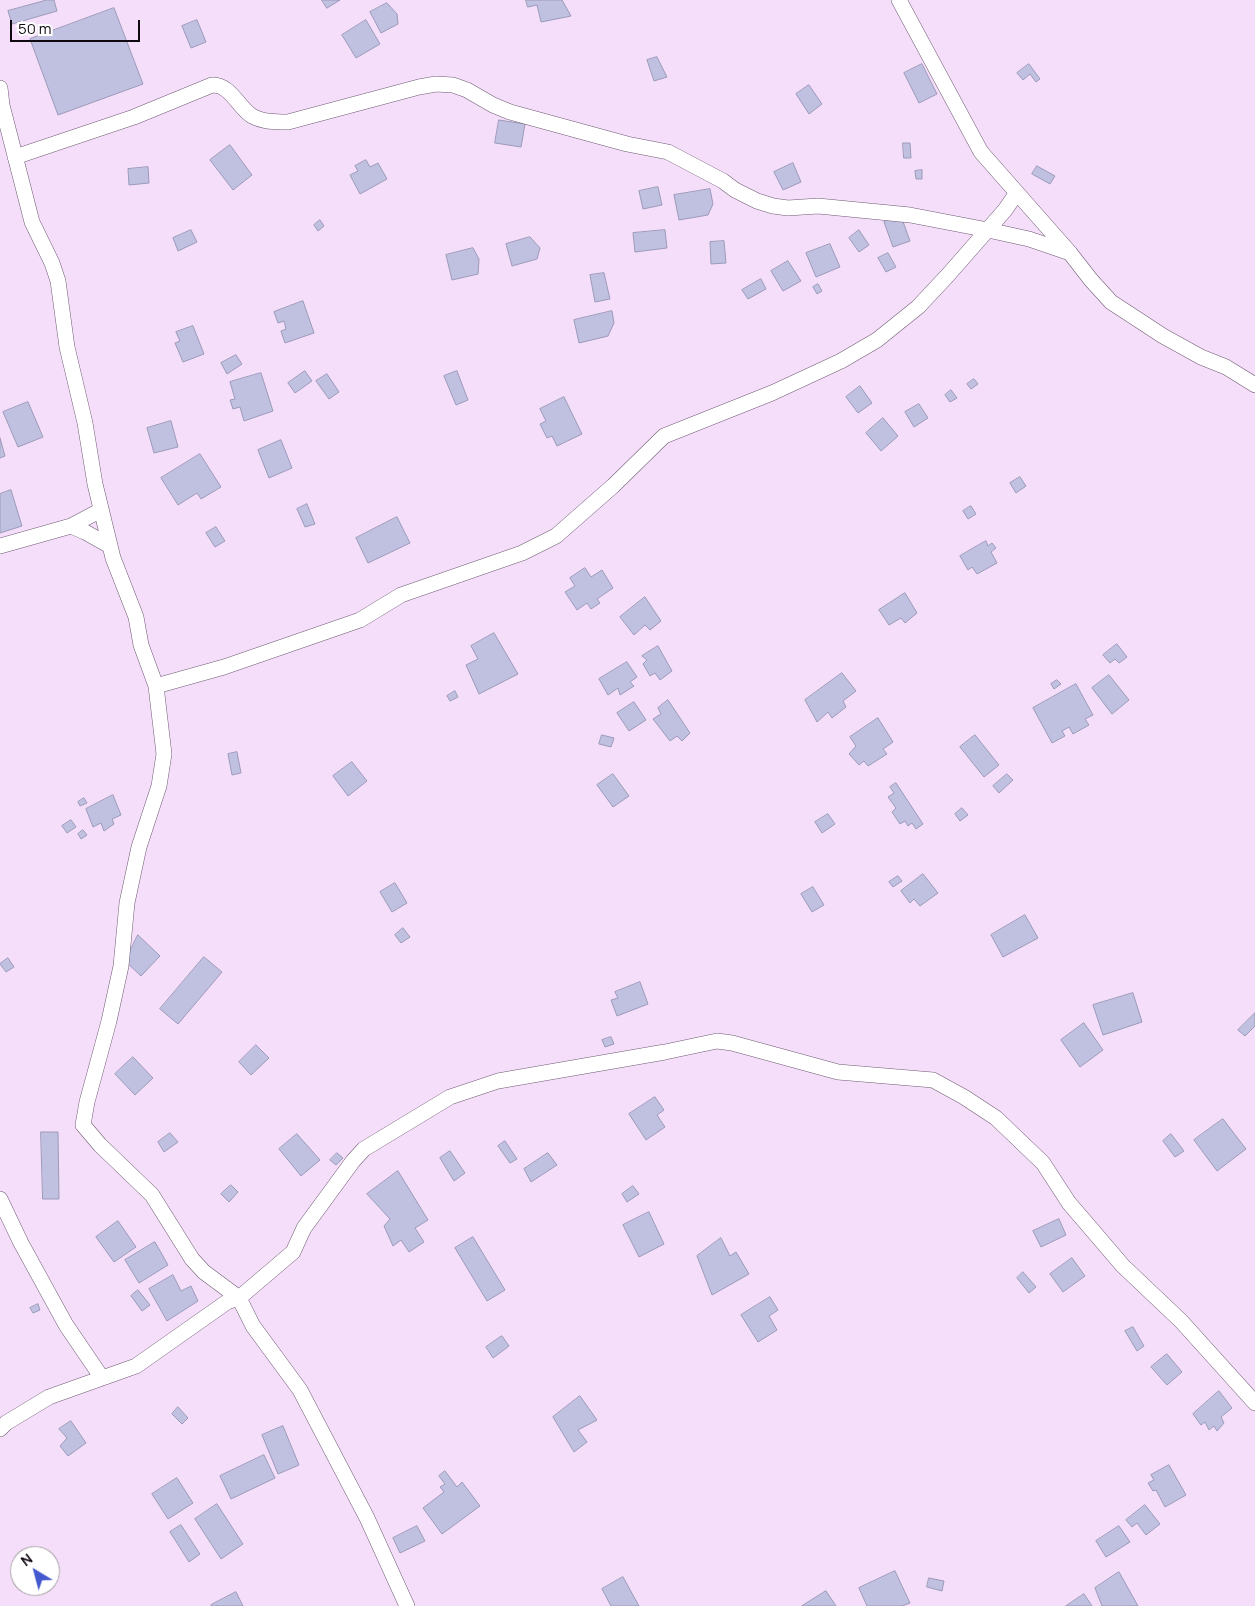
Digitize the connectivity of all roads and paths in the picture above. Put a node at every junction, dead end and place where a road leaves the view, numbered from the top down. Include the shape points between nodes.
1 (899, 0) edge
2 (0, 88) edge
3 (2, 115) edge
4 (15, 157) junction
5 (1016, 194) junction
6 (988, 230) junction
7 (1070, 253) junction
8 (1255, 384) edge
9 (101, 510) junction
10 (71, 526) junction
11 (0, 546) edge
12 (110, 546) junction
13 (156, 686) junction
14 (0, 1199) edge
15 (239, 1298) junction
16 (102, 1378) junction
17 (1255, 1403) edge
18 (0, 1429) edge
19 (408, 1606) edge

1 - 5 street via 981,152
2 - 3 street
3 - 4 street
4 - 6 street via 134,117 212,85 224,87 254,117 288,122 419,86 453,85 510,112 668,152 735,190 773,206 818,206 910,215
4 - 9 street via 32,222 58,281 67,347
5 - 6 street
5 - 7 street
6 - 7 street
6 - 13 street via 918,307 877,340 772,392 664,436 556,536 522,553 401,595 360,620 224,667
7 - 8 street via 1111,302 1163,336
9 - 10 street
9 - 12 street
10 - 11 street
10 - 12 street
12 - 13 street via 136,617
13 - 15 street via 164,754 159,786 139,847 127,903 122,966 83,1125 152,1195 192,1259
14 - 16 street via 66,1325
15 - 16 street via 227,1302 136,1366
15 - 17 street via 293,1252 304,1228 364,1149 450,1097 498,1081 717,1041 838,1072 933,1080 996,1118 1043,1163 1069,1202 1123,1266 1181,1321
15 - 19 street via 254,1326 300,1390 367,1518
16 - 18 street via 49,1397

